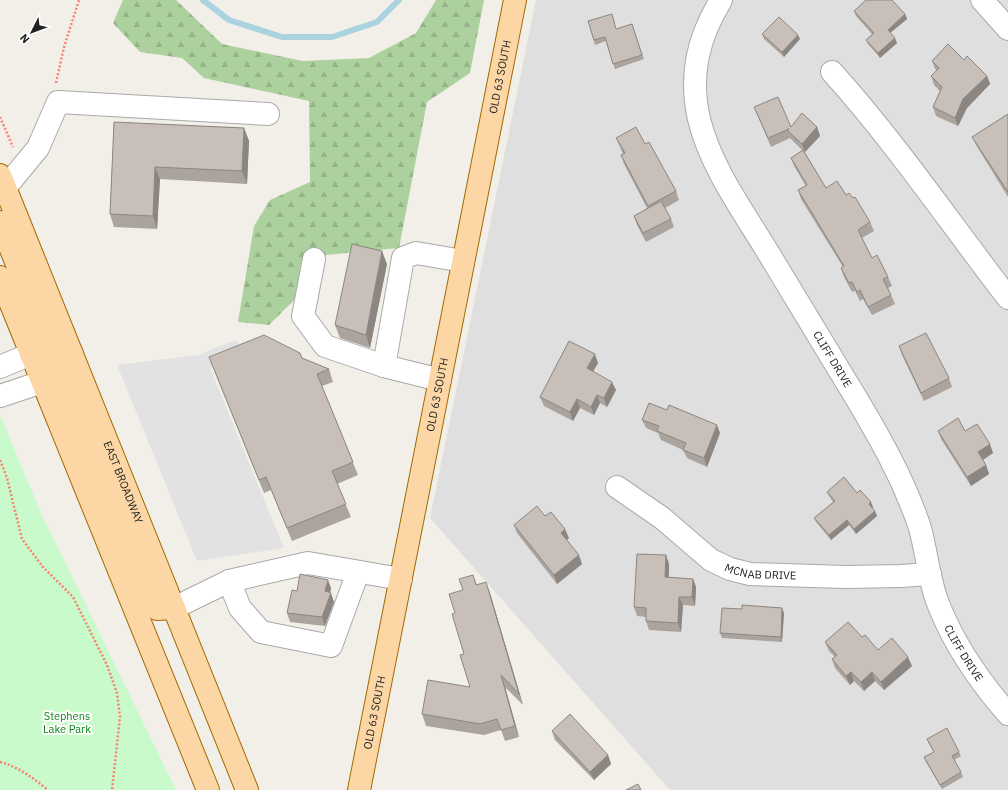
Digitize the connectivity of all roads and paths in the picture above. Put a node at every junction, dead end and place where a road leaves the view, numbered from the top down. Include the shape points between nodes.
1 (79, 0) edge
2 (515, 0) edge
3 (721, 0) edge
4 (982, 0) edge
5 (1008, 29) edge
6 (832, 72) dead end
7 (58, 102) junction
8 (268, 114) dead end
9 (0, 117) edge
10 (22, 167) junction
11 (3, 181) edge
12 (0, 222) edge
13 (314, 259) dead end
14 (463, 261) junction
15 (0, 277) edge
16 (1008, 298) edge
17 (32, 354) junction
18 (72, 354) junction
19 (384, 366) junction
20 (0, 367) edge
21 (440, 380) junction
22 (42, 382) junction
23 (0, 396) edge
24 (73, 455) junction
25 (0, 460) edge
26 (617, 488) dead end
27 (132, 502) junction
28 (358, 572) junction
29 (930, 574) junction
30 (401, 579) junction
31 (229, 581) junction
32 (174, 608) junction
33 (1008, 714) edge
34 (0, 762) edge
35 (48, 790) edge
36 (112, 790) edge
37 (208, 790) edge
38 (247, 790) edge
39 (359, 790) edge

1 - 7 path via 54,88
2 - 14 main road, OLD 63 SOUTH
3 - 29 street, CLIFF DRIVE via 702,38 695,73 699,118 707,145 721,174 890,457 906,489 920,529
4 - 5 street
6 - 16 street via 869,115
7 - 8 street
7 - 10 street via 38,148
9 - 10 path
10 - 11 street
11 - 18 main road, EAST BROADWAY
12 - 18 main road via 49,344 57,354
13 - 19 street via 303,316 325,346
14 - 19 street via 416,253 403,258
14 - 21 main road, OLD 63 SOUTH
15 - 17 main road
17 - 20 street
17 - 22 main road
17 - 27 main road via 63,375 95,458
18 - 27 main road, EAST BROADWAY
19 - 21 street
21 - 30 main road, OLD 63 SOUTH
22 - 23 street
22 - 24 main road
24 - 32 main road via 116,511 147,593 157,609
24 - 37 main road
25 - 36 path via 22,539 43,568 73,597 107,665 117,693 120,717
26 - 29 street, MCNAB DRIVE via 662,518 711,560 730,569 750,574 846,577
27 - 32 main road, EAST BROADWAY
28 - 30 street
28 - 31 street via 308,564
28 - 31 street via 331,646 261,632 240,608
29 - 33 street, CLIFF DRIVE via 938,605 950,631 988,692
30 - 39 main road, OLD 63 SOUTH
31 - 32 street
32 - 38 main road, EAST BROADWAY
34 - 35 path via 31,776

